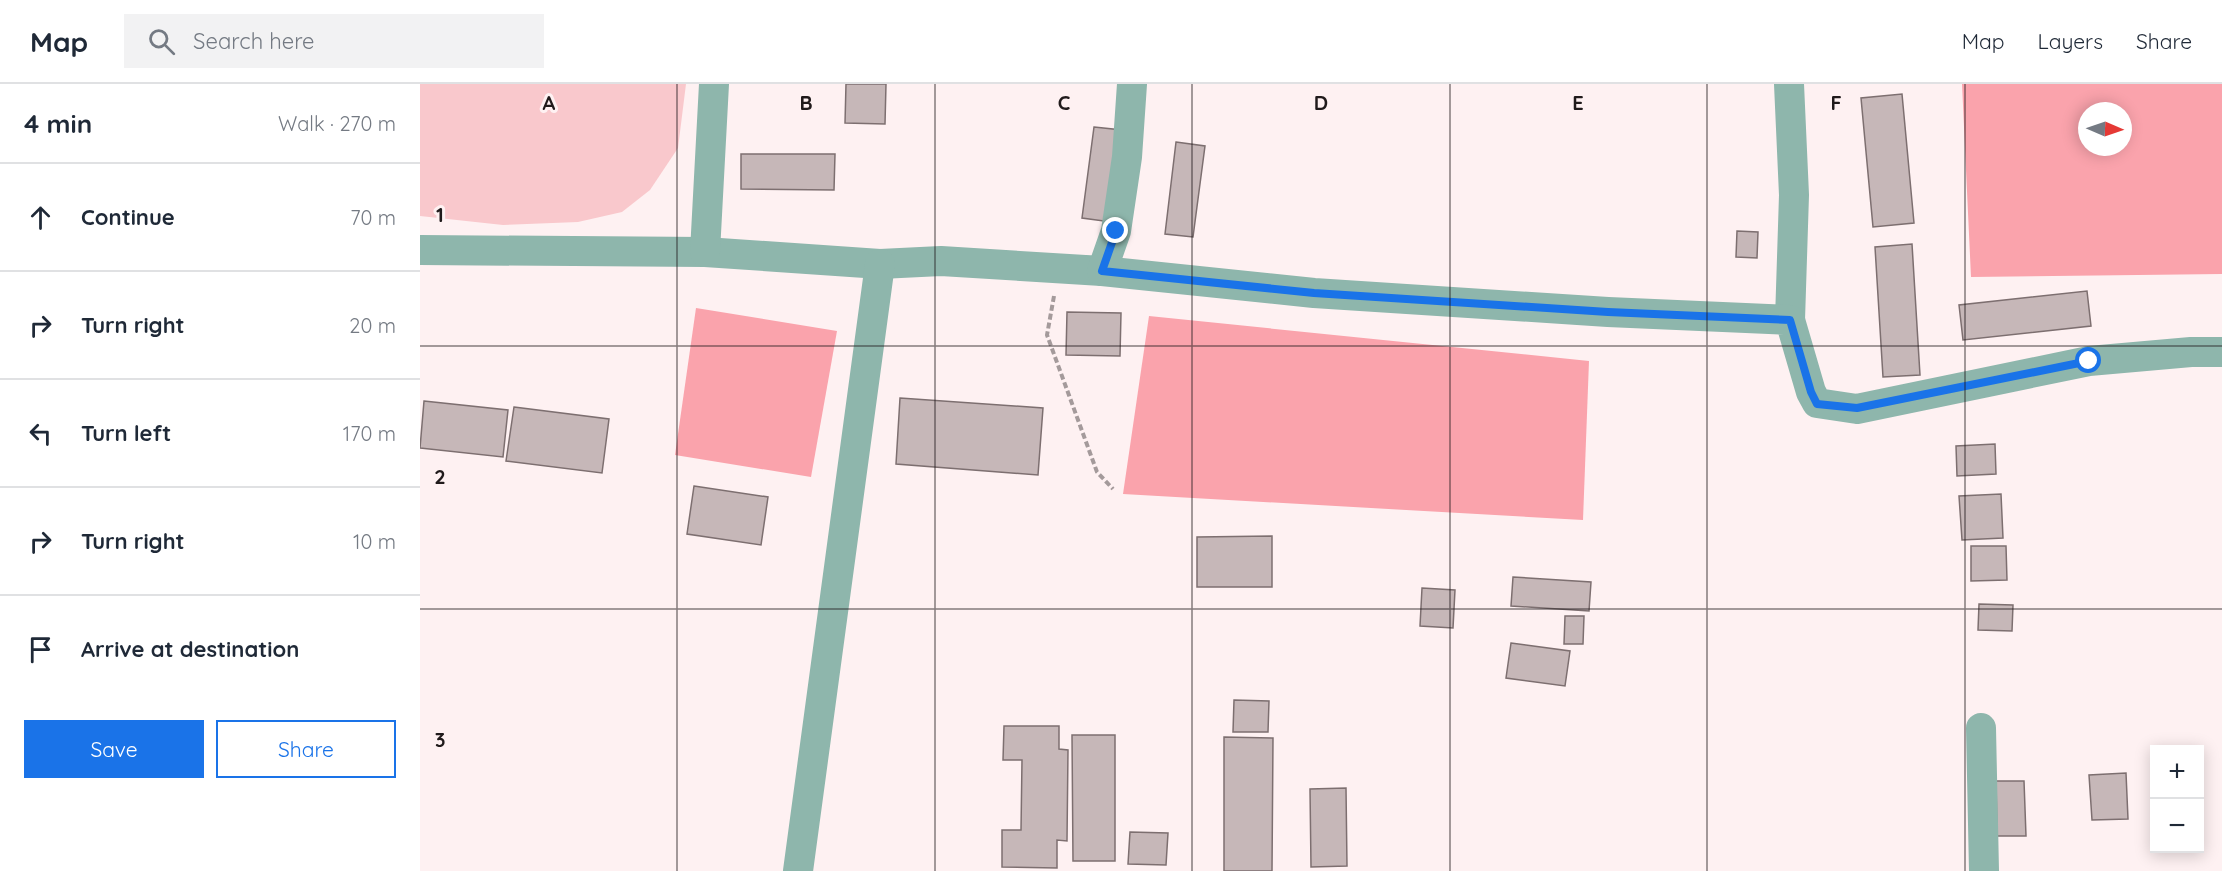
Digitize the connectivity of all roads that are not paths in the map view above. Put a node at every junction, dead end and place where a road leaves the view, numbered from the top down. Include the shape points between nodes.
1 (714, 84) edge
2 (1132, 84) edge
3 (1789, 84) edge
4 (420, 250) edge
5 (705, 252) junction
6 (880, 264) junction
7 (1102, 271) junction
8 (1790, 320) junction
9 (2222, 352) edge
10 (1981, 728) dead end
11 (798, 871) edge
12 (1984, 871) edge

1 - 5 street
2 - 7 street via 1116,231
3 - 8 street via 1794,195
4 - 5 street
5 - 6 street
6 - 7 street via 941,261
6 - 11 street
7 - 8 street via 1314,293
8 - 9 street via 1817,404 1857,408 2089,361
10 - 12 street

